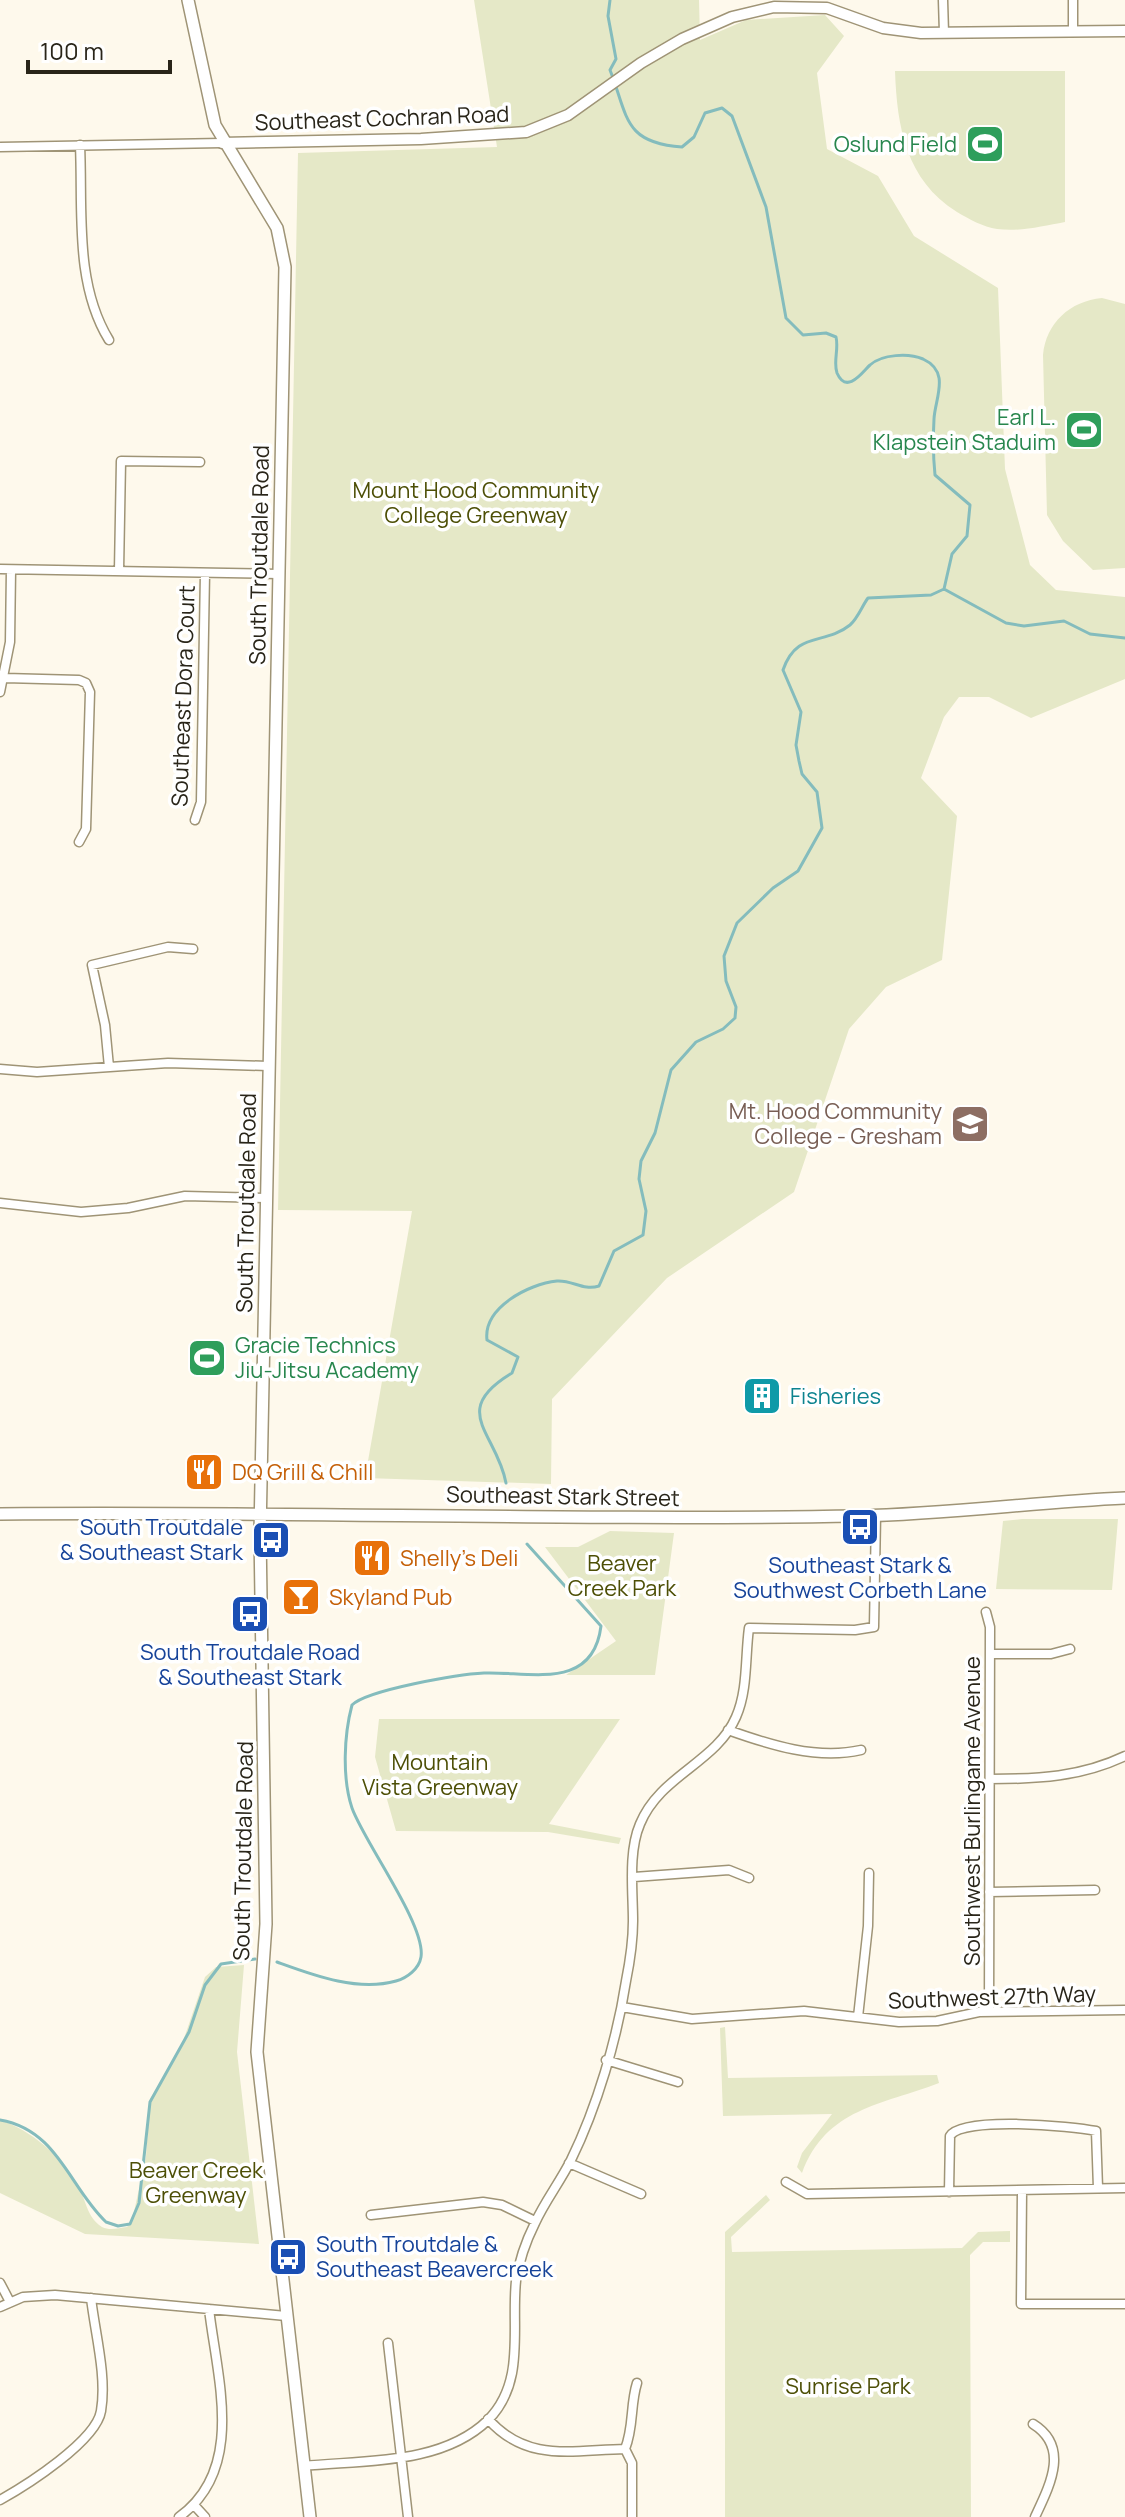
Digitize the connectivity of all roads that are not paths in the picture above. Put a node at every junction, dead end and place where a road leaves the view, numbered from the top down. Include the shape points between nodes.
1 (188, 0) edge
2 (943, 0) edge
3 (1073, 0) edge
4 (816, 3) edge
5 (1073, 31) junction
6 (1125, 31) edge
7 (944, 33) junction
8 (222, 143) junction
9 (80, 145) junction
10 (0, 147) edge
11 (109, 340) dead end
12 (200, 462) dead end
13 (0, 569) edge
14 (11, 570) junction
15 (119, 571) junction
16 (205, 573) junction
17 (279, 574) junction
18 (5, 678) junction
19 (0, 692) edge
20 (195, 820) dead end
21 (79, 842) dead end
22 (193, 949) dead end
23 (268, 1066) junction
24 (109, 1067) junction
25 (0, 1069) edge
26 (266, 1198) junction
27 (0, 1203) edge
28 (1125, 1498) edge
29 (261, 1513) junction
30 (0, 1514) edge
31 (876, 1515) junction
32 (986, 1612) dead end
33 (1070, 1649) dead end
34 (990, 1654) junction
35 (728, 1730) junction
36 (861, 1750) dead end
37 (1125, 1756) edge
38 (990, 1779) junction
39 (869, 1873) dead end
40 (634, 1877) junction
41 (749, 1878) dead end
42 (1095, 1890) dead end
43 (989, 1892) junction
44 (622, 2007) junction
45 (1125, 2010) edge
46 (989, 2012) junction
47 (858, 2017) junction
48 (606, 2060) junction
49 (678, 2082) dead end
50 (569, 2163) junction
51 (786, 2182) dead end
52 (1098, 2188) junction
53 (1125, 2188) edge
54 (1022, 2191) junction
55 (949, 2192) junction
56 (641, 2194) dead end
57 (371, 2215) dead end
58 (535, 2221) junction
59 (0, 2283) edge
60 (91, 2298) junction
61 (10, 2302) junction
62 (1125, 2304) edge
63 (0, 2307) edge
64 (209, 2309) junction
65 (286, 2316) junction
66 (388, 2343) dead end
67 (637, 2383) dead end
68 (488, 2419) junction
69 (1033, 2424) dead end
70 (625, 2449) junction
71 (401, 2456) junction
72 (304, 2466) junction
73 (0, 2500) edge
74 (194, 2505) junction
75 (179, 2517) edge
76 (205, 2517) edge
77 (310, 2517) edge
78 (408, 2517) edge
79 (632, 2517) edge
80 (1035, 2517) edge

1 - 8 main road, South Troutdale Road via 207,99
2 - 7 street
3 - 5 street
4 - 7 street via 896,31
4 - 8 street, Southeast Cochran Road via 760,9 706,28 641,63 568,115 526,132
5 - 6 street
5 - 7 street
8 - 9 street
8 - 17 main road, South Troutdale Road via 277,228 284,257
9 - 10 street
9 - 11 street via 86,278
12 - 15 street via 121,461
13 - 14 street
14 - 15 street
14 - 18 street
15 - 16 street
16 - 17 street
16 - 20 street, Southeast Dora Court via 201,802
17 - 23 main road, South Troutdale Road
18 - 19 street
18 - 21 street via 86,683 86,829
22 - 24 street via 168,947 92,965
23 - 24 street
23 - 26 main road, South Troutdale Road
24 - 25 street
26 - 27 street via 185,1196 81,1212
26 - 29 main road, South Troutdale Road
28 - 31 main road, Southeast Stark Street
29 - 30 main road, Southeast Stark Street
29 - 31 main road, Southeast Stark Street via 522,1518
29 - 65 main road, South Troutdale Road via 266,1903 257,2055
31 - 35 street via 874,1627 749,1628 744,1685
32 - 34 street, Southwest Burlingame Avenue
33 - 34 street
34 - 38 street, Southwest Burlingame Avenue
35 - 36 street via 814,1753
35 - 40 street via 710,1751 666,1784 651,1805 635,1844
37 - 38 street via 1059,1777
38 - 43 street, Southwest Burlingame Avenue
39 - 47 street
40 - 41 street via 729,1870
40 - 44 street
42 - 43 street
43 - 46 street, Southwest Burlingame Avenue
44 - 47 street, Southwest 27th Way via 692,2019 804,2011
44 - 48 street
45 - 46 street, Southwest 27th Way
46 - 47 street, Southwest 27th Way via 924,2022
48 - 49 street
48 - 50 street
50 - 56 street
50 - 58 street
51 - 55 street via 807,2194
52 - 53 street
52 - 54 street
52 - 55 street via 1096,2131 1064,2125 960,2127 950,2136
54 - 55 street
54 - 62 street via 1021,2304
57 - 58 street via 483,2202
58 - 68 street via 518,2268 512,2373
59 - 61 street
60 - 61 street via 43,2295
60 - 64 street
60 - 73 street via 102,2394 98,2422 83,2441
61 - 63 street
64 - 65 street
64 - 74 street via 223,2443 213,2478
65 - 72 main road, South Troutdale Road
66 - 71 street
67 - 70 street via 633,2431
68 - 70 street via 508,2439 529,2449
68 - 71 street via 449,2446
69 - 80 street via 1047,2433 1055,2457 1052,2480
70 - 79 street via 632,2463
71 - 72 street
71 - 78 street
72 - 77 main road, South Troutdale Road
74 - 75 street
74 - 76 street

